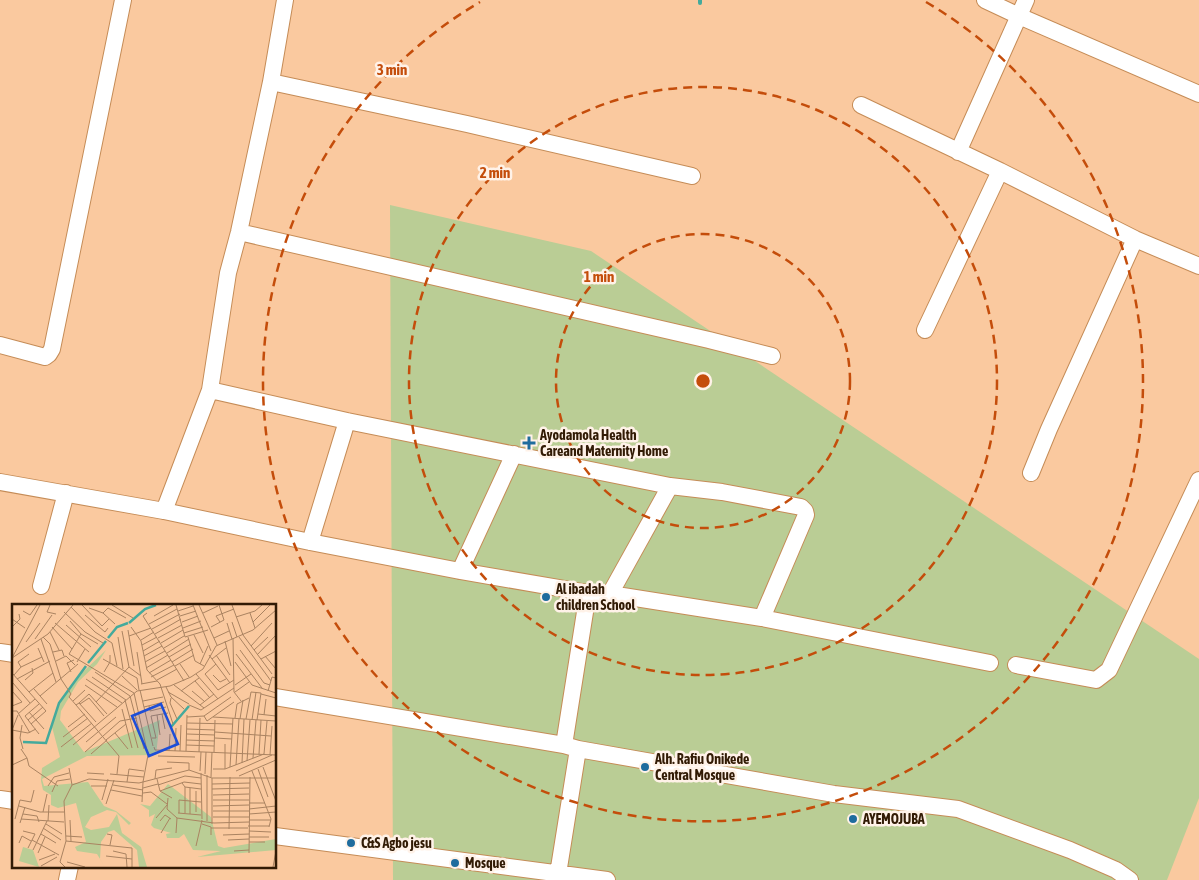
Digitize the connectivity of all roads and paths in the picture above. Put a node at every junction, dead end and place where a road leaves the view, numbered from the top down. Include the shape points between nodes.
1 (123, 0) edge
2 (285, 0) edge
3 (985, 0) edge
4 (1026, 0) edge
5 (1019, 16) junction
6 (271, 82) junction
7 (1199, 94) edge
8 (861, 105) dead end
9 (958, 152) junction
10 (1000, 171) junction
11 (692, 176) dead end
12 (239, 232) junction
13 (1135, 239) junction
14 (1199, 266) edge
15 (925, 330) dead end
16 (0, 346) edge
17 (772, 356) dead end
18 (210, 390) junction
19 (347, 421) junction
20 (514, 454) junction
21 (1031, 473) dead end
22 (1199, 480) edge
23 (0, 482) edge
24 (670, 486) junction
25 (66, 493) junction
26 (164, 511) junction
27 (310, 542) junction
28 (460, 571) junction
29 (41, 586) dead end
30 (588, 593) junction
31 (610, 594) junction
32 (762, 618) junction
33 (990, 663) dead end
34 (1016, 665) dead end
35 (276, 697) edge
36 (571, 747) junction
37 (276, 836) edge
38 (558, 874) junction
39 (607, 880) edge
40 (1130, 880) edge

1 - 16 street via 52,349 45,357
2 - 6 street
3 - 5 street
4 - 5 street
5 - 7 street
5 - 9 street
6 - 11 street
6 - 12 street
8 - 9 street
9 - 10 street
10 - 13 street
10 - 15 street
12 - 17 street
12 - 18 street via 228,273
13 - 14 street
13 - 21 street
18 - 19 street
18 - 26 street
19 - 20 street
19 - 27 street
20 - 24 street
20 - 28 street
22 - 34 street via 1109,670 1096,680
23 - 25 street
24 - 31 street
24 - 32 street via 801,507 805,511
25 - 26 street
25 - 29 street
26 - 27 street
27 - 28 street
28 - 30 street
30 - 31 street
30 - 36 street
31 - 32 street
32 - 33 street
35 - 36 street
36 - 38 street
36 - 40 street via 834,794 958,809 1070,850 1116,870
37 - 38 street
38 - 39 street

